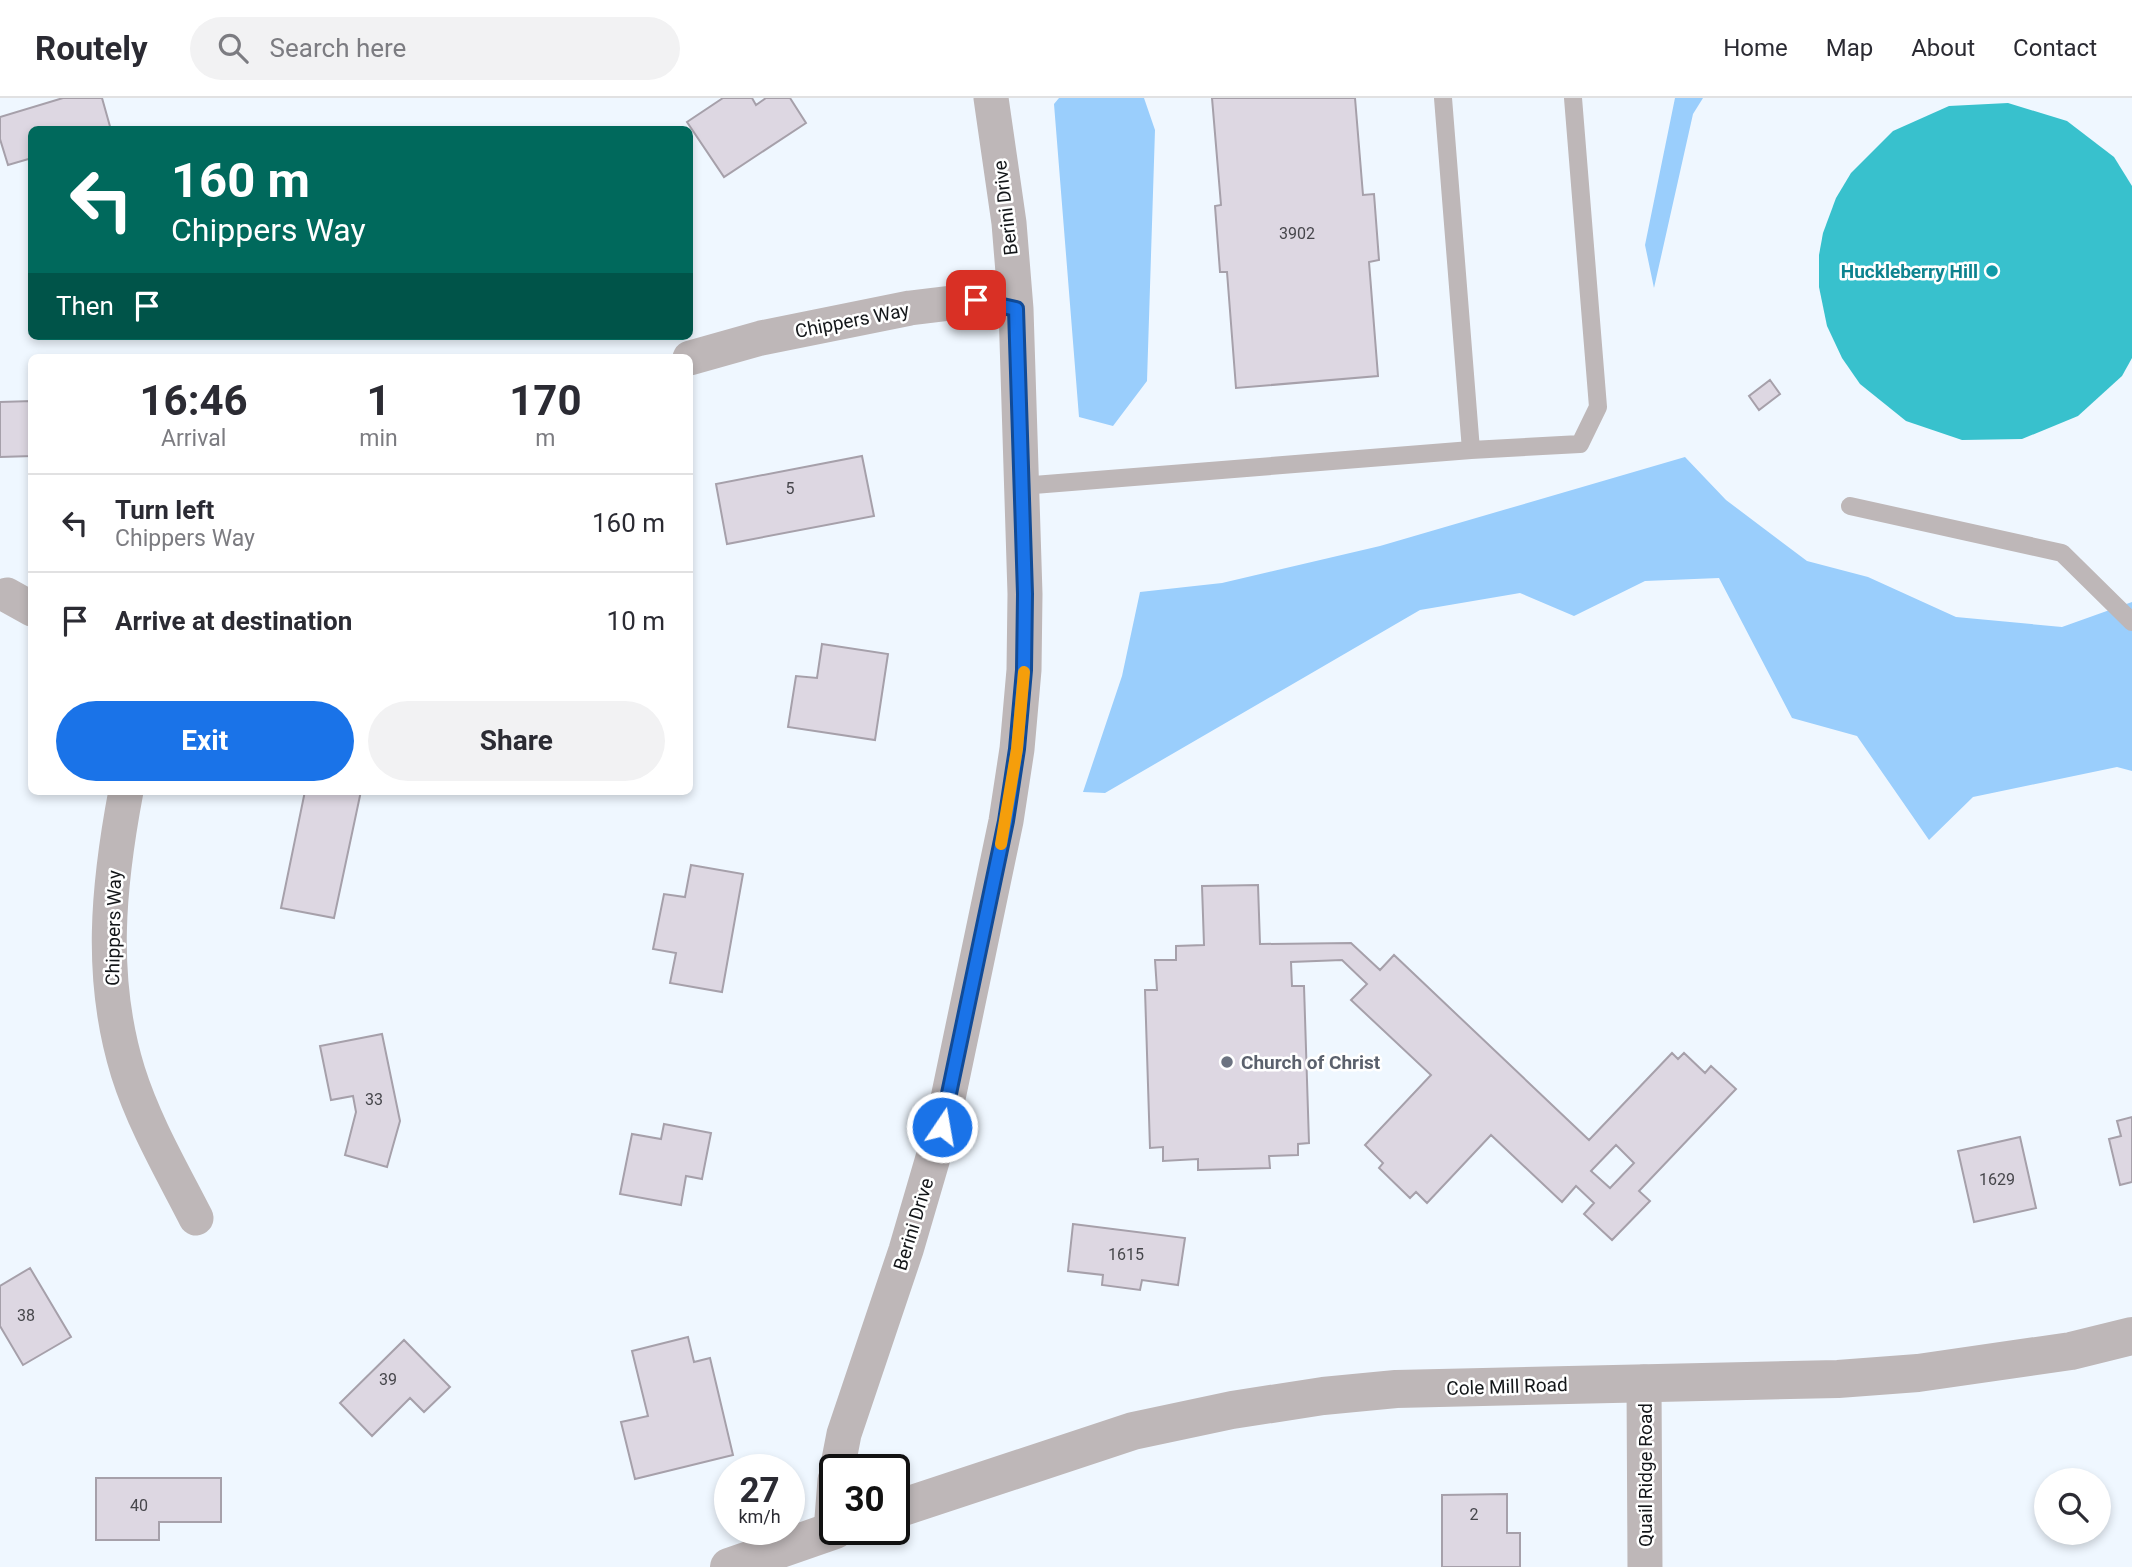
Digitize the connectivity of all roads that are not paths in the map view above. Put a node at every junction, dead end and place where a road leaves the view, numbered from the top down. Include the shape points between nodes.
1 (991, 98) edge
2 (1443, 98) edge
3 (1573, 98) edge
4 (1016, 309) junction
5 (693, 357) edge
6 (1471, 450) junction
7 (1021, 486) junction
8 (1850, 506) dead end
9 (2132, 621) edge
10 (125, 795) edge
11 (196, 1218) dead end
12 (2132, 1336) edge
13 (1644, 1382) junction
14 (840, 1454) edge
15 (910, 1505) edge
16 (819, 1535) edge
17 (729, 1567) edge
18 (1645, 1567) edge

1 - 4 street, Berini Drive
2 - 6 lane
3 - 6 lane via 1598,407 1580,444
4 - 5 street, Chippers Way via 976,300 911,308 787,332
4 - 7 street, Berini Drive
6 - 7 lane
7 - 14 street, Berini Drive via 1024,670 1006,821 942,1127
8 - 9 lane via 2062,553
10 - 11 street, Chippers Way via 110,892 109,964 119,1039 160,1148
12 - 13 street, Cole Mill Road via 2071,1351 1917,1373
13 - 15 street, Cole Mill Road via 1396,1390 1232,1410 1133,1431
13 - 18 street, Quail Ridge Road
16 - 17 street

